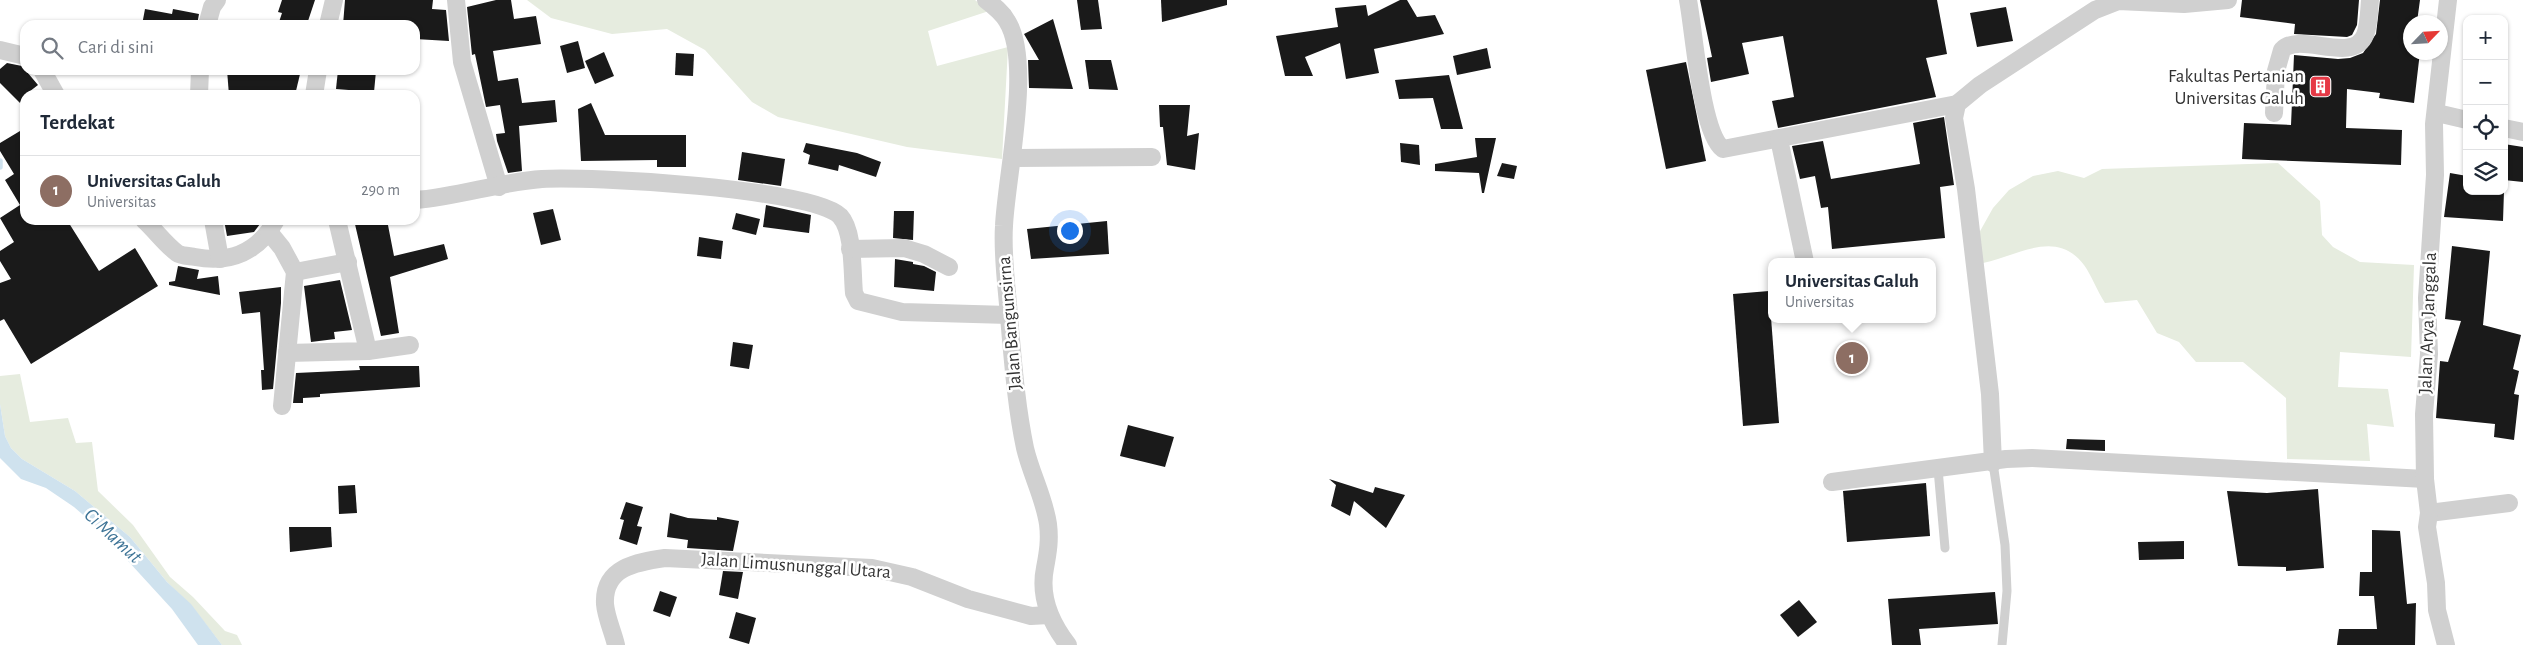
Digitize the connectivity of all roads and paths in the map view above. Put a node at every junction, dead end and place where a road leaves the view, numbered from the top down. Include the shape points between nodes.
1 (217, 0) edge
2 (334, 0) edge
3 (456, 0) edge
4 (986, 0) edge
5 (1688, 0) edge
6 (2228, 0) edge
7 (2370, 0) edge
8 (2448, 0) edge
9 (208, 20) edge
10 (329, 20) edge
11 (0, 50) edge
12 (20, 55) edge
13 (45, 75) edge
14 (200, 75) edge
15 (317, 75) edge
16 (53, 90) edge
17 (199, 90) edge
18 (315, 90) edge
19 (1957, 104) junction
20 (2274, 113) dead end
21 (2437, 113) junction
22 (2463, 119) edge
23 (2508, 129) edge
24 (2523, 132) edge
25 (1779, 139) junction
26 (1152, 157) dead end
27 (1012, 158) junction
28 (499, 187) junction
29 (420, 199) edge
30 (149, 225) edge
31 (214, 225) edge
32 (338, 225) edge
33 (272, 226) edge
34 (850, 249) junction
35 (1805, 258) edge
36 (220, 259) junction
37 (348, 262) junction
38 (949, 267) dead end
39 (295, 272) junction
40 (1009, 314) junction
41 (410, 345) dead end
42 (368, 351) junction
43 (287, 353) junction
44 (282, 406) dead end
45 (1993, 463) junction
46 (1938, 469) junction
47 (2425, 479) junction
48 (1832, 482) dead end
49 (2510, 503) dead end
50 (2429, 513) junction
51 (1945, 548) dead end
52 (1049, 615) junction
53 (616, 645) edge
54 (1068, 645) edge
55 (2002, 645) edge
56 (2446, 645) edge

1 - 9 street
2 - 10 street
3 - 28 street via 462,62
4 - 27 street, Jalan Bangunsirna via 1008,22 1015,41 1018,64
5 - 25 street via 1707,122 1716,144 1723,149
6 - 19 street via 2184,4 2118,1 2087,16 1980,85
7 - 20 street via 2365,35 2356,44 2342,48 2293,44 2282,50 2277,64
8 - 21 street, Jalan Arya Janggala
11 - 12 street
13 - 16 street
14 - 17 street
15 - 18 street
19 - 25 street
19 - 45 street via 1954,118 1966,189 1990,394
21 - 22 street
21 - 47 street, Jalan Arya Janggala via 2426,298 2429,354 2424,414
23 - 24 street
25 - 35 street
26 - 27 street
27 - 40 street, Jalan Bangunsirna via 1004,226
28 - 29 street
28 - 34 street via 541,179 603,179 666,182 794,199 829,208 836,213 847,227
30 - 36 street via 178,254
31 - 36 street
32 - 37 street
33 - 36 street via 257,245 242,254
33 - 39 street
34 - 38 street via 904,248
34 - 40 street via 854,293 861,302 902,312
37 - 39 street
37 - 42 street
39 - 43 street
40 - 52 street, Jalan Bangunsirna via 1023,438 1041,493 1050,539 1043,582
41 - 42 street
42 - 43 street
43 - 44 street
45 - 46 street
45 - 47 street via 2032,458
45 - 55 lane via 2005,545 2007,591
46 - 48 street
46 - 51 lane
47 - 50 street, Jalan Arya Janggala
49 - 50 street
50 - 56 street, Jalan Arya Janggala via 2427,527
52 - 53 street, Jalan Limusnunggal Utara via 1031,616 968,599 912,577 872,568 665,558 624,567 612,578 605,604
52 - 54 street, Jalan Bangunsirna

